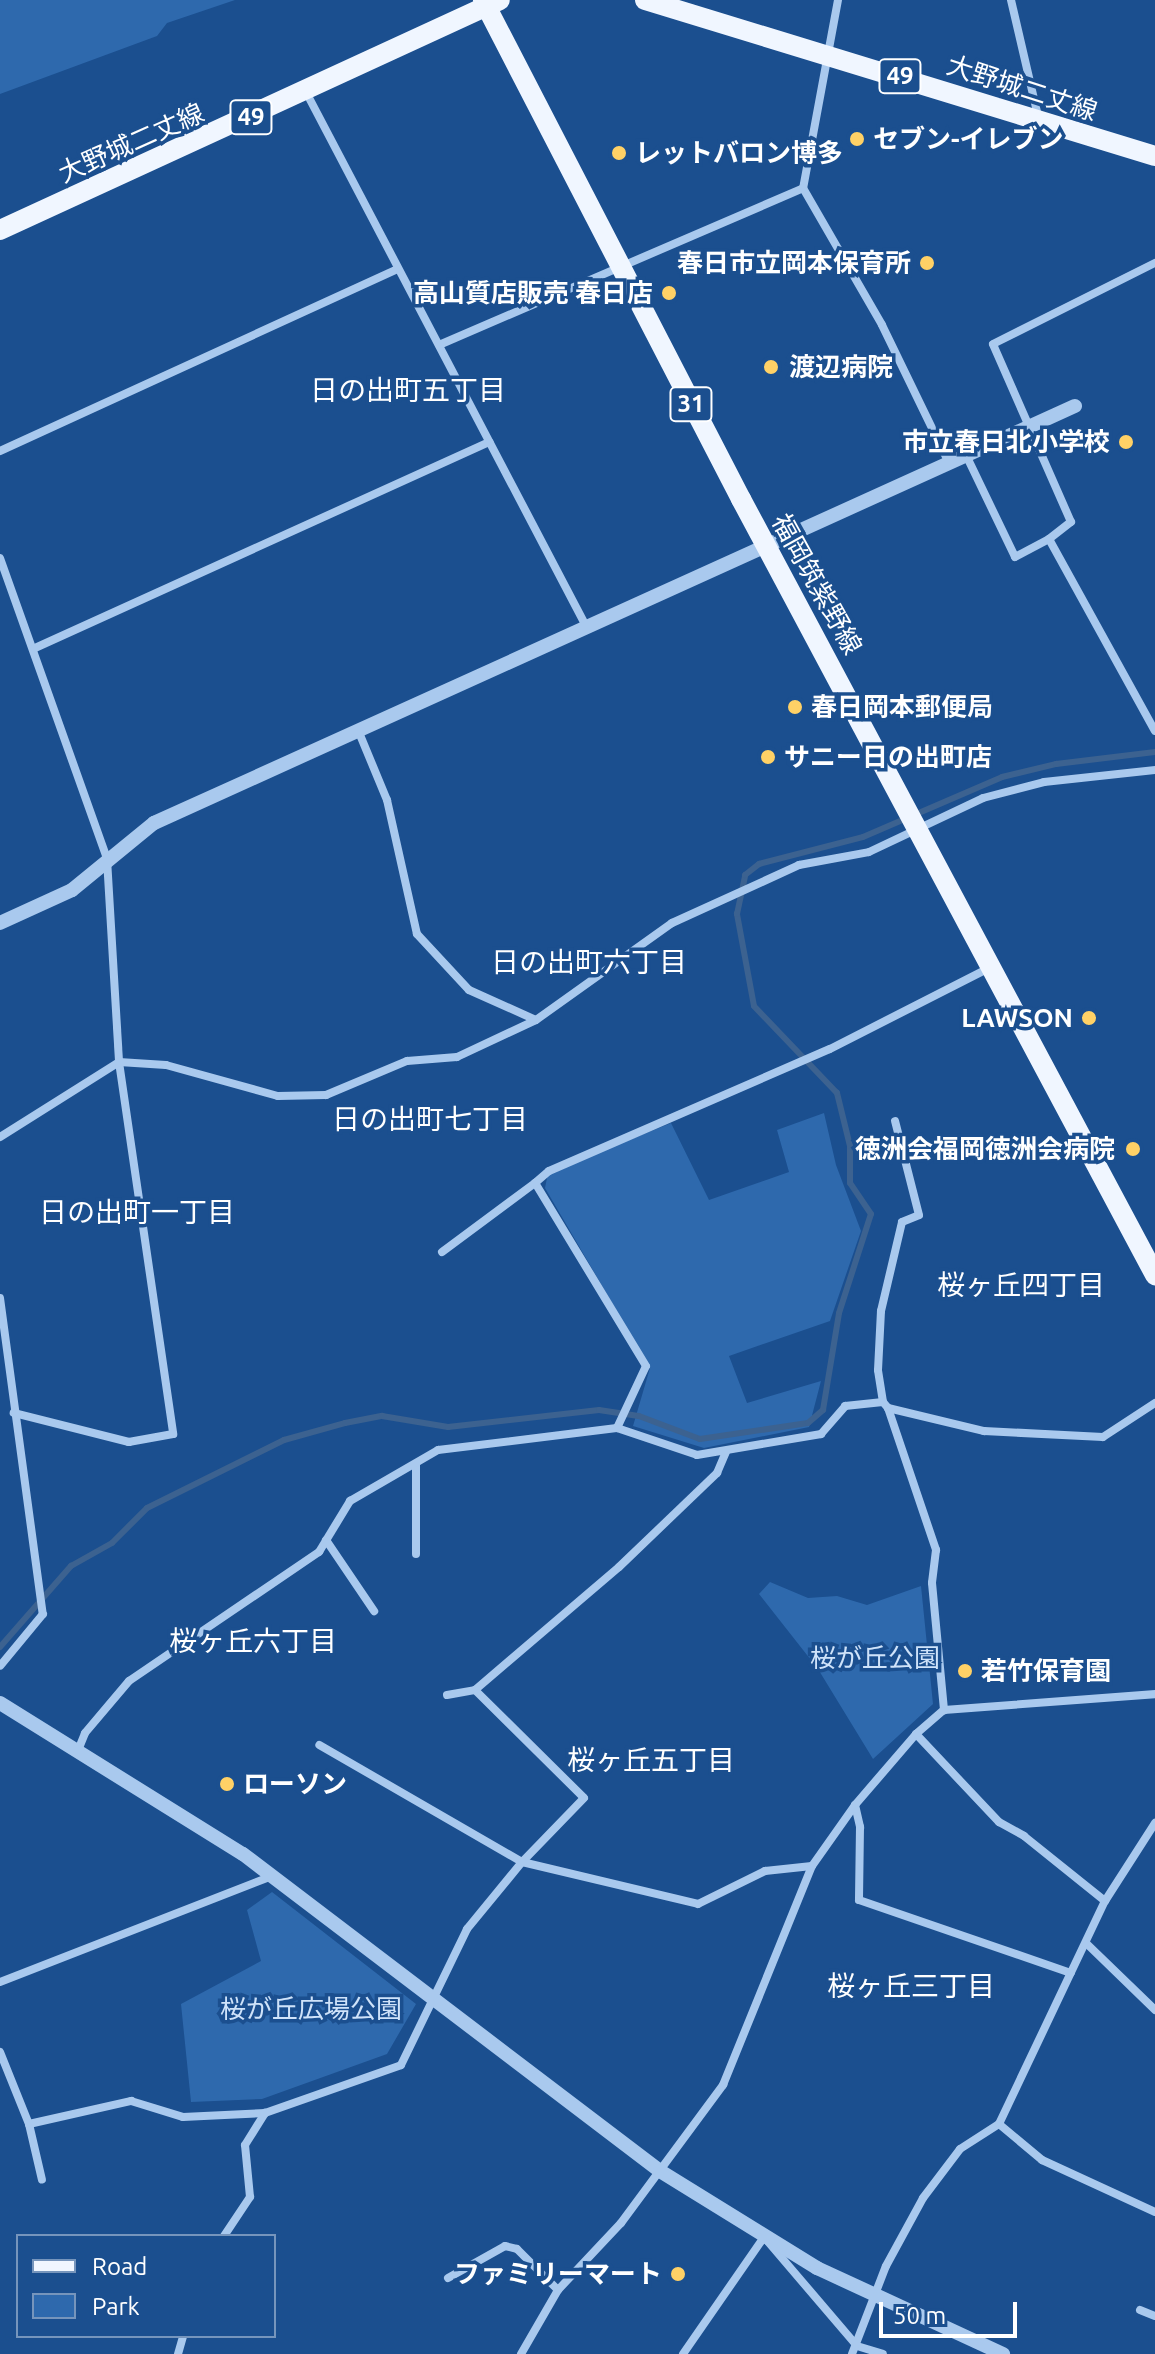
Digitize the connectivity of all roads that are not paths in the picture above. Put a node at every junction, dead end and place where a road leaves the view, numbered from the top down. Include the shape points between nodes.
1 (645, 0) edge
2 (838, 0) edge
3 (1011, 0) edge
4 (490, 2) edge
5 (688, 6) edge
6 (826, 51) junction
7 (306, 92) junction
8 (1040, 124) junction
9 (1155, 156) edge
10 (803, 188) junction
11 (0, 230) edge
12 (1155, 263) edge
13 (620, 267) junction
14 (397, 269) junction
15 (439, 345) junction
16 (1075, 406) dead end
17 (1029, 426) junction
18 (490, 442) junction
19 (0, 451) edge
20 (966, 455) junction
21 (949, 463) junction
22 (1049, 539) junction
23 (765, 544) junction
24 (0, 559) edge
25 (586, 626) junction
26 (35, 648) junction
27 (358, 730) junction
28 (1155, 731) edge
29 (1155, 770) edge
30 (918, 828) junction
31 (107, 859) junction
32 (0, 923) edge
33 (992, 967) junction
34 (536, 1020) junction
35 (119, 1062) junction
36 (895, 1121) dead end
37 (0, 1137) edge
38 (535, 1183) junction
39 (442, 1252) dead end
40 (1155, 1275) edge
41 (0, 1298) edge
42 (4, 1364) edge
43 (1155, 1403) edge
44 (886, 1405) junction
45 (14, 1413) junction
46 (617, 1428) junction
47 (726, 1452) junction
48 (416, 1465) junction
49 (326, 1540) junction
50 (416, 1554) dead end
51 (374, 1611) dead end
52 (0, 1666) edge
53 (475, 1690) junction
54 (1155, 1694) edge
55 (447, 1695) dead end
56 (0, 1703) edge
57 (944, 1710) junction
58 (916, 1734) junction
59 (319, 1745) dead end
60 (79, 1748) junction
61 (855, 1805) junction
62 (1155, 1823) edge
63 (522, 1862) junction
64 (812, 1866) junction
65 (272, 1876) junction
66 (1105, 1901) junction
67 (1087, 1944) junction
68 (1071, 1973) junction
69 (0, 1982) edge
70 (433, 1998) junction
71 (1155, 2010) edge
72 (0, 2052) edge
73 (265, 2113) junction
74 (29, 2124) junction
75 (999, 2124) junction
76 (660, 2171) junction
77 (42, 2180) dead end
78 (1155, 2212) edge
79 (225, 2234) edge
80 (764, 2237) junction
81 (448, 2278) dead end
82 (558, 2290) junction
83 (877, 2299) junction
84 (1140, 2310) dead end
85 (1155, 2316) edge
86 (855, 2350) edge
87 (521, 2354) edge
88 (683, 2354) edge
89 (883, 2354) edge
90 (1003, 2354) edge

1 - 5 main road, 大野城二丈線 / 49
2 - 6 street
3 - 8 street
4 - 7 main road, 大野城二丈線 / 49
4 - 13 main road, 福岡筑紫野線 / 31
5 - 6 main road, 大野城二丈線 / 49
6 - 8 main road, 大野城二丈線 / 49
6 - 10 street
7 - 11 main road, 大野城二丈線 / 49
7 - 14 street
8 - 9 main road, 大野城二丈線 / 49
10 - 13 street
10 - 21 street via 882,325
12 - 17 street via 993,344
13 - 15 street
13 - 23 main road, 福岡筑紫野線 / 31
14 - 15 street
14 - 19 street
15 - 18 street
16 - 17 street
17 - 20 street
17 - 22 street via 1071,522
18 - 25 street
18 - 26 street
20 - 21 street
20 - 22 street via 1015,557
21 - 23 street
22 - 28 street
23 - 25 street
23 - 30 main road, 福岡筑紫野線 / 31
24 - 26 street
25 - 27 street
26 - 31 street
27 - 31 street via 154,823
27 - 34 street via 387,800 417,934 469,990
29 - 30 street via 1029,786 983,798
30 - 33 main road, 福岡筑紫野線 / 31
30 - 34 street via 869,852 799,865 672,923
31 - 32 street via 72,890
31 - 35 street
33 - 38 street via 830,1049 549,1171
33 - 40 main road, 福岡筑紫野線 / 31
34 - 35 street via 457,1057 407,1061 326,1095 278,1096 166,1065
35 - 37 street
35 - 45 street via 173,1434 129,1442
36 - 44 street via 919,1215 902,1222 881,1311 878,1370
38 - 39 street
38 - 46 street via 646,1366
41 - 42 street
42 - 45 street
43 - 44 street via 1103,1437 984,1431
44 - 47 street via 845,1406 821,1434
44 - 57 street via 936,1550 932,1583
45 - 52 street via 43,1614
46 - 47 street via 697,1455
46 - 48 street via 438,1450
47 - 53 street via 717,1473 655,1535
48 - 49 street via 350,1501
48 - 50 street
49 - 51 street
49 - 60 street via 319,1552 129,1681 85,1733
53 - 55 street
53 - 63 street via 584,1798
54 - 57 street
56 - 60 street
57 - 58 street
58 - 61 street
58 - 66 street via 999,1822
59 - 63 street
60 - 65 street
61 - 64 street
61 - 68 street via 860,1827 859,1900
62 - 66 street
63 - 64 street via 698,1904 765,1871
63 - 70 street via 467,1929
64 - 76 street via 723,2085
65 - 69 street
65 - 70 street
66 - 67 street
67 - 68 street
67 - 71 street
68 - 75 street
70 - 73 street via 401,2065
70 - 76 street
72 - 74 street
73 - 74 street via 183,2117 131,2101
73 - 79 street via 245,2145 250,2197
74 - 77 street
75 - 78 street via 1042,2160
75 - 83 street via 960,2149 923,2198 886,2266
76 - 80 street
76 - 82 street via 621,2223
80 - 83 street
80 - 86 street
80 - 88 street
81 - 82 street via 505,2246 517,2249
82 - 87 street
83 - 86 street
83 - 90 street
84 - 85 street
86 - 89 street

